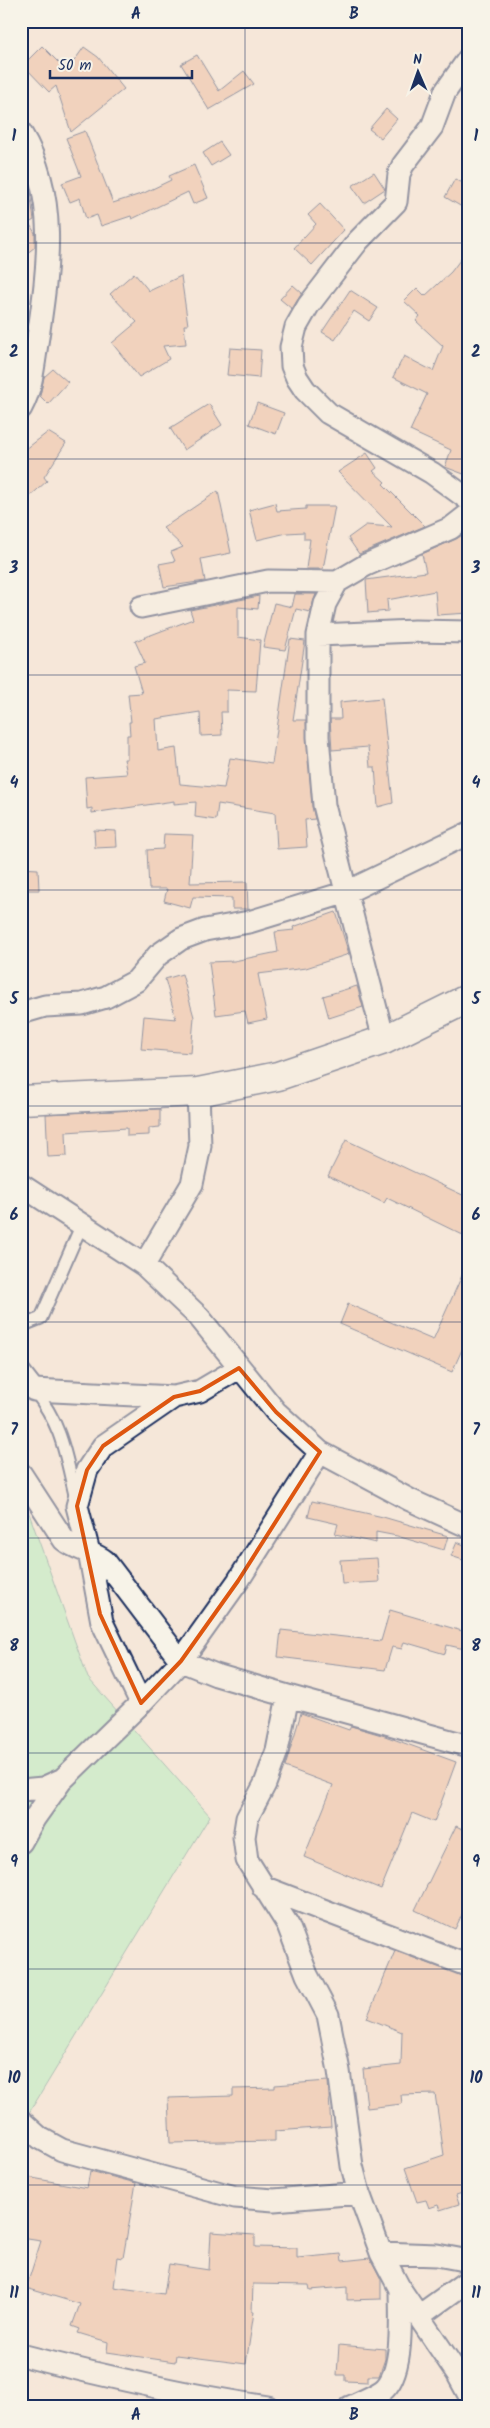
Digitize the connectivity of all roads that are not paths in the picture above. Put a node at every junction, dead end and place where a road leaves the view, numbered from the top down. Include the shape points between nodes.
1 (469, 58) edge
2 (21, 133) edge
3 (21, 408) edge
4 (469, 500) edge
5 (469, 514) edge
6 (337, 582) junction
7 (141, 607) dead end
8 (469, 632) edge
9 (318, 635) junction
10 (469, 833) edge
11 (347, 892) junction
12 (469, 998) edge
13 (21, 1013) edge
14 (384, 1040) junction
15 (198, 1092) junction
16 (21, 1100) edge
17 (21, 1185) edge
18 (82, 1224) junction
19 (144, 1265) junction
20 (21, 1326) edge
21 (21, 1366) edge
22 (239, 1368) junction
23 (34, 1390) junction
24 (174, 1397) junction
25 (320, 1452) junction
26 (21, 1474) edge
27 (77, 1506) junction
28 (469, 1527) edge
29 (89, 1552) junction
30 (180, 1661) junction
31 (288, 1696) junction
32 (141, 1703) junction
33 (469, 1746) edge
34 (63, 1779) junction
35 (21, 1790) edge
36 (21, 1842) edge
37 (263, 1887) junction
38 (469, 1966) edge
39 (21, 2121) edge
40 (359, 2193) junction
41 (381, 2253) junction
42 (469, 2261) edge
43 (469, 2280) edge
44 (400, 2289) junction
45 (419, 2316) junction
46 (21, 2355) edge
47 (469, 2395) edge
48 (191, 2401) edge
49 (268, 2407) edge
50 (350, 2407) edge

1 - 4 street via 445,92 432,127 399,174 396,202 358,242 308,306 296,327 291,347 292,366 297,378 328,413 432,473
2 - 3 street via 39,172 49,236 47,276 33,371
5 - 6 street via 433,538 366,565
6 - 7 street via 268,581
6 - 9 street via 325,604
8 - 9 street
9 - 11 street via 318,737 324,805
10 - 11 street
11 - 13 street via 249,922 181,938 158,955 136,981 106,998 82,1004 45,1006
11 - 14 street
12 - 14 street
14 - 15 street via 278,1076
15 - 16 street
15 - 19 street via 200,1146 192,1184
17 - 18 street
18 - 19 street
18 - 20 lane via 41,1318
19 - 22 street via 200,1317
21 - 23 lane via 38,1388
22 - 24 street via 200,1391
22 - 25 street via 276,1412
23 - 24 street
23 - 27 lane via 50,1410 59,1430
24 - 27 street via 103,1446 87,1470
25 - 28 street
25 - 30 street via 238,1581
26 - 29 street via 64,1540
27 - 29 street
29 - 30 street via 105,1561
29 - 32 street via 104,1629
30 - 31 street
30 - 32 street
31 - 33 street
31 - 37 street via 277,1751 265,1784 247,1818 244,1837 246,1860
32 - 34 street
34 - 35 street via 43,1788
34 - 36 street
37 - 38 street
37 - 40 street via 288,1925 307,1975 328,2015 339,2071 344,2122
39 - 40 street via 40,2138 62,2150 235,2197 274,2200
40 - 41 street
41 - 42 street via 436,2255
41 - 44 street
43 - 45 street
44 - 45 street
44 - 50 street via 394,2377 383,2390
45 - 47 street
46 - 48 street
48 - 49 street

